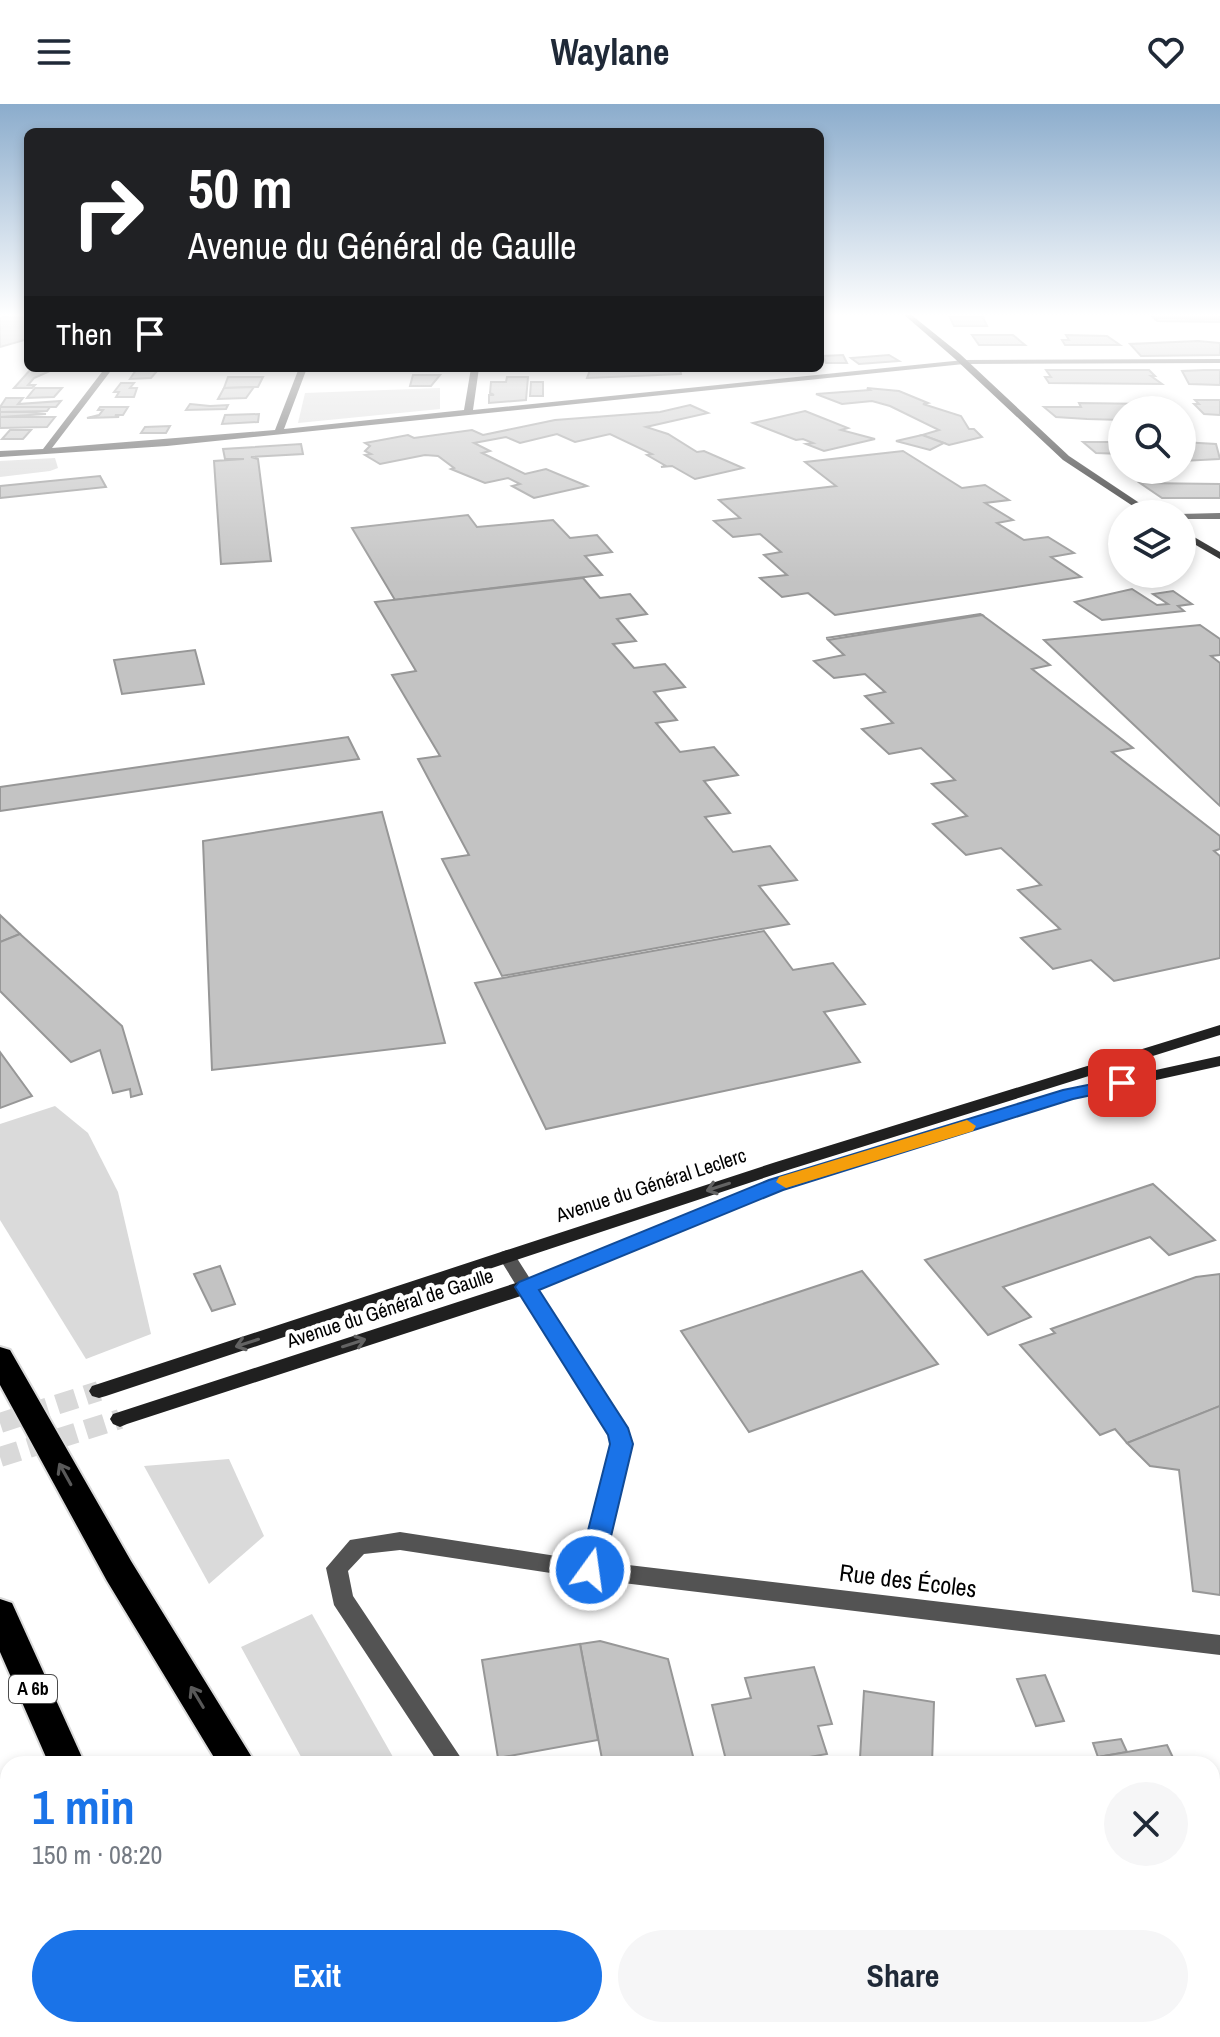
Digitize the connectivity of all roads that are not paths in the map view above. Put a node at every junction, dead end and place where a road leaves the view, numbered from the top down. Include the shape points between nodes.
1 (82, 403) edge
2 (290, 403) edge
3 (470, 403) edge
4 (563, 403) edge
5 (1008, 403) edge
6 (468, 413) junction
7 (279, 431) junction
8 (45, 452) junction
9 (0, 454) edge
10 (1130, 500) edge
11 (1196, 516) edge
12 (1220, 516) edge
13 (1196, 541) edge
14 (1220, 556) edge
15 (1220, 1030) edge
16 (1220, 1061) edge
17 (507, 1256) junction
18 (526, 1287) junction
19 (0, 1358) edge
20 (99, 1391) tunnel mouth
21 (120, 1419) tunnel mouth
22 (590, 1570) junction
23 (0, 1613) edge
24 (1220, 1645) edge
25 (63, 1756) edge
26 (233, 1756) edge
27 (448, 1756) edge

1 - 8 street
2 - 7 street
3 - 6 street
4 - 6 street
5 - 10 main road via 1066,458
6 - 7 street
7 - 8 street
8 - 9 street
11 - 12 street
13 - 14 main road
15 -> 17 main road, Avenue du Général Leclerc
16 - 18 main road, Avenue du Général de Gaulle via 1070,1094 776,1185
17 - 18 street
17 -> 20 main road, Avenue du Général Leclerc
21 -> 18 main road, Avenue du Général de Gaulle
18 - 22 street via 619,1434 621,1444
26 -> 19 highway via 119,1571
22 - 24 street, Rue des Écoles
22 - 27 street, Rue des Écoles via 400,1541 358,1546 337,1568 342,1598
23 - 25 highway, A 6b

